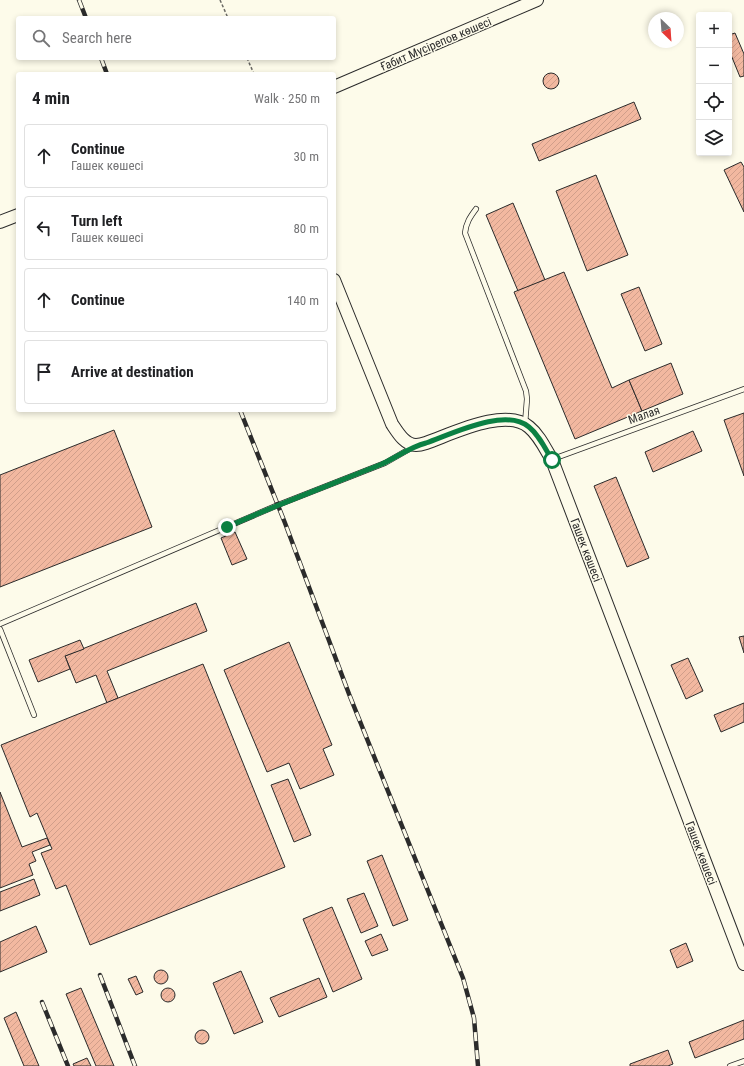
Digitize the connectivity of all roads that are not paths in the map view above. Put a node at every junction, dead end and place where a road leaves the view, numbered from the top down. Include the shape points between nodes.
1 (537, 0) edge
2 (336, 86) edge
3 (476, 209) dead end
4 (16, 216) edge
5 (0, 222) edge
6 (336, 285) edge
7 (744, 389) edge
8 (525, 424) junction
9 (416, 445) junction
10 (552, 460) junction
11 (0, 624) edge
12 (0, 629) edge
13 (34, 715) dead end
14 (744, 964) edge
15 (744, 1061) edge
16 (730, 1066) edge

1 - 2 street, Ғабит Мүсірепов көшесі
3 - 8 lane via 469,218 466,233 526,390
4 - 5 street
6 - 9 street via 392,424 399,436
7 - 10 lane, Малая
8 - 9 street via 511,420 488,421
8 - 10 street, Гашек көшесі via 537,435
9 - 11 lane via 384,463 278,505
10 - 14 street, Гашек көшесі
12 - 13 lane
15 - 16 lane

